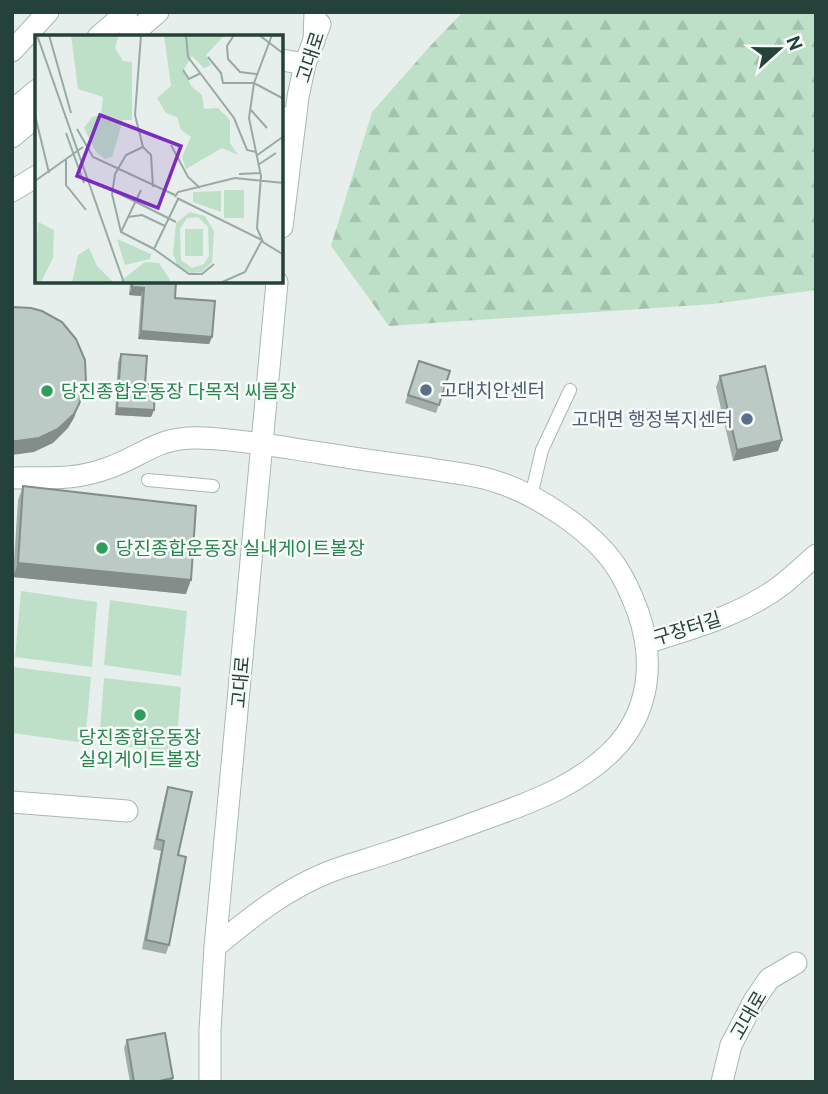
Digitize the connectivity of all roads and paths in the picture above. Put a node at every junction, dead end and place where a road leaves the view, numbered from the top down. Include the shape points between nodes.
1 (48, 12) edge
2 (127, 12) edge
3 (158, 12) edge
4 (315, 12) edge
5 (325, 12) edge
6 (100, 35) edge
7 (131, 35) edge
8 (314, 41) junction
9 (12, 51) edge
10 (284, 60) edge
11 (306, 64) junction
12 (35, 92) edge
13 (12, 111) edge
14 (35, 118) edge
15 (284, 122) edge
16 (12, 137) edge
17 (292, 141) junction
18 (35, 177) edge
19 (12, 191) edge
20 (284, 210) edge
21 (276, 284) edge
22 (570, 390) dead end
23 (262, 444) junction
24 (12, 478) edge
25 (148, 480) dead end
26 (213, 486) dead end
27 (531, 496) junction
28 (816, 555) edge
29 (646, 643) junction
30 (12, 802) edge
31 (127, 811) dead end
32 (215, 947) junction
33 (796, 963) dead end
34 (209, 1082) edge
35 (722, 1082) edge

1 - 9 street
2 - 6 street
3 - 7 street
4 - 8 street
5 - 8 street, 고대로
8 - 11 street, 고대로
10 - 11 street
11 - 17 street, 고대로
12 - 13 street
14 - 16 street
15 - 17 street
17 - 20 street, 고대로
18 - 19 street
21 - 23 street, 고대로
22 - 27 lane via 542,450
23 - 24 street, 구장터길 via 181,438 95,473 58,479
23 - 27 street, 구장터길 via 474,476
23 - 32 street, 고대로
25 - 26 lane
27 - 29 street, 구장터길 via 589,537 615,565 637,608
28 - 29 street, 구장터길 via 758,601
29 - 32 street via 648,671 641,708 613,749 570,784 446,834 330,871 252,917
30 - 31 street
32 - 34 street, 고대로
33 - 35 street, 고대로 via 769,979 754,1001 731,1045

